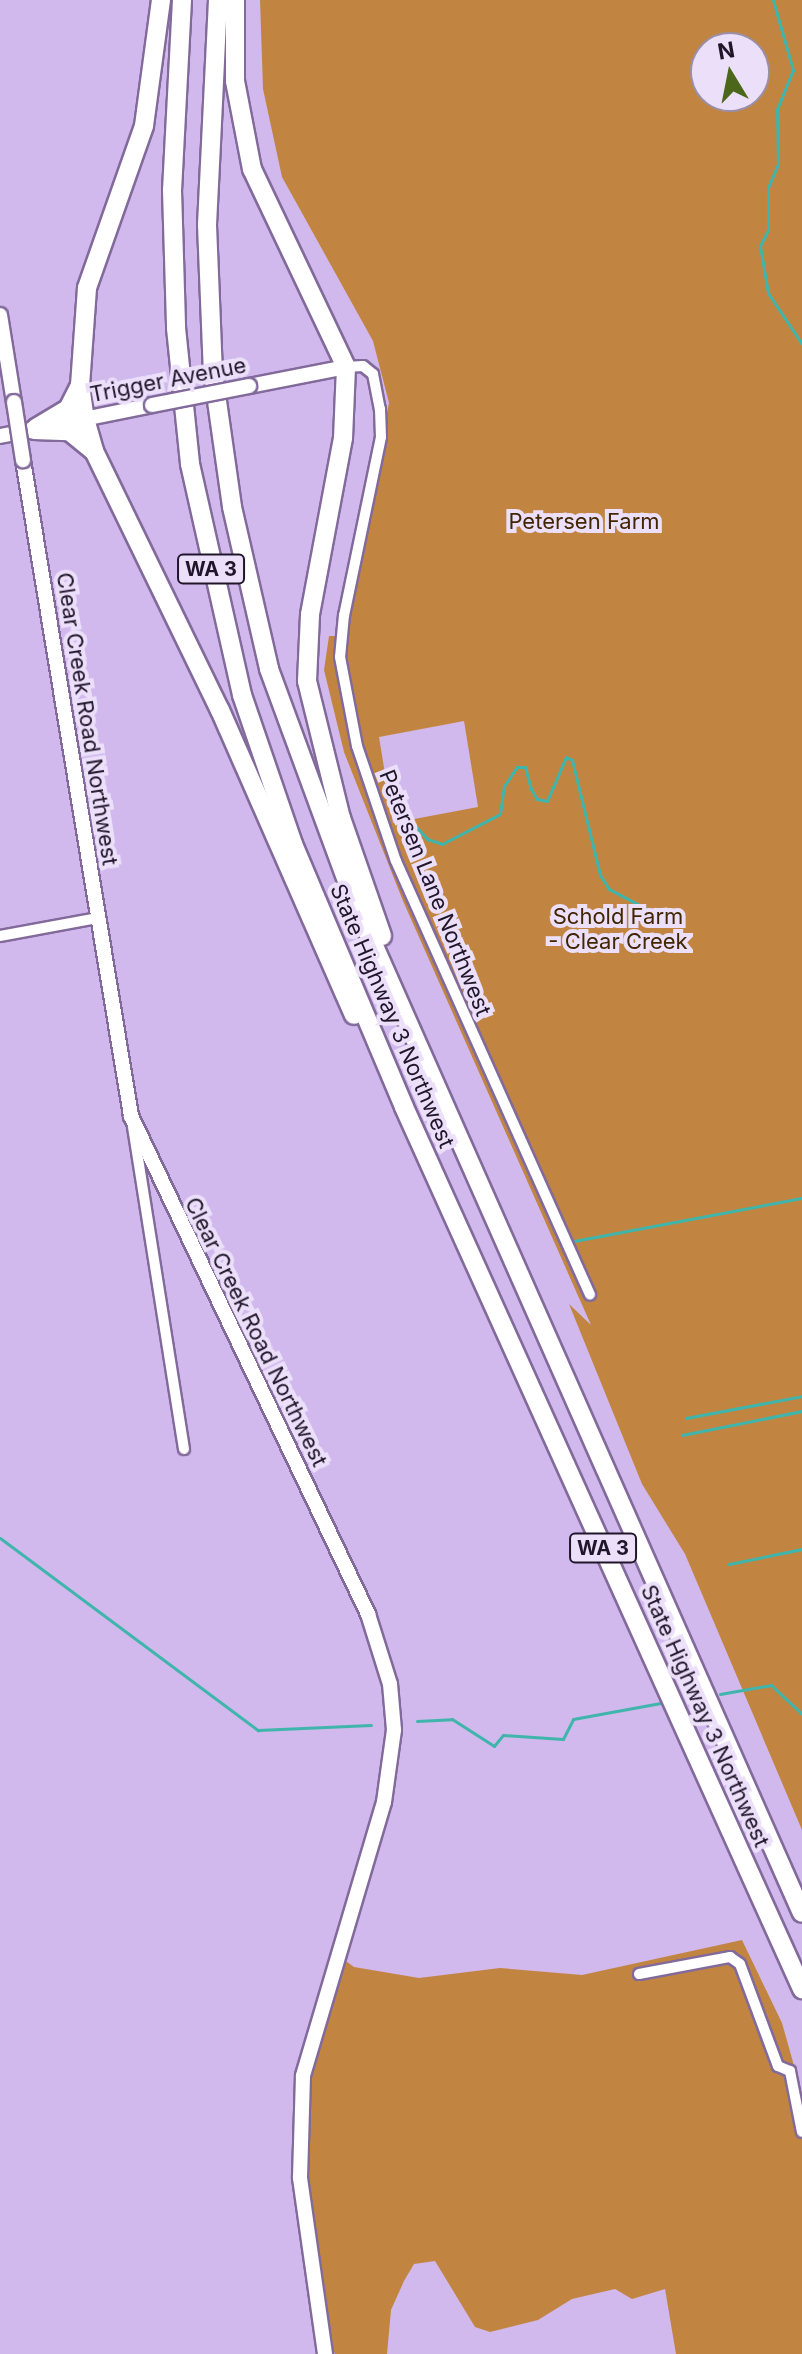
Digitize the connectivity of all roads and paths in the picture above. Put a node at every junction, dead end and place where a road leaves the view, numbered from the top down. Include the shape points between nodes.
1 (161, 0) edge
2 (182, 0) edge
3 (218, 0) edge
4 (235, 0) edge
5 (0, 315) edge
6 (346, 367) junction
7 (80, 385) junction
8 (85, 419) junction
9 (34, 430) junction
10 (0, 436) edge
11 (94, 451) junction
12 (97, 918) junction
13 (0, 936) edge
14 (419, 1044) junction
15 (404, 1107) junction
16 (131, 1116) junction
17 (590, 1295) dead end
18 (184, 1449) dead end
19 (802, 1913) edge
20 (639, 1974) dead end
21 (802, 1989) edge
22 (802, 2132) edge
23 (325, 2354) edge

1 - 7 highway via 144,126 87,288
2 - 15 highway, State Highway 3 Northwest / WA 3 via 173,284 198,512 229,651 269,780
3 - 14 highway, State Highway 3 Northwest / WA 3 via 207,256 213,373 232,507 290,734 328,839
4 - 6 highway via 235,81 252,169
5 - 12 main road, Clear Creek Road Northwest, bridge
6 - 8 main road, Trigger Avenue, bridge
6 - 14 highway via 343,438 309,628 309,697 341,818
6 - 17 street, Petersen Lane Northwest via 363,366 373,374 381,437 340,657 357,746 396,861
7 - 8 highway
7 - 9 highway via 64,413
8 - 9 main road, Trigger Avenue
8 - 11 highway
9 - 10 main road, Trigger Avenue
9 - 11 highway via 69,431
11 - 15 highway via 220,710 335,977
12 - 13 street
12 - 16 main road, Clear Creek Road Northwest
14 - 19 highway, State Highway 3 Northwest / WA 3
15 - 21 highway, State Highway 3 Northwest / WA 3
16 - 18 street
16 - 23 main road, Clear Creek Road Northwest via 364,1607 390,1684 394,1730 384,1802 303,2076 300,2178
20 - 22 street via 730,1957 740,1964 778,2066 790,2071

